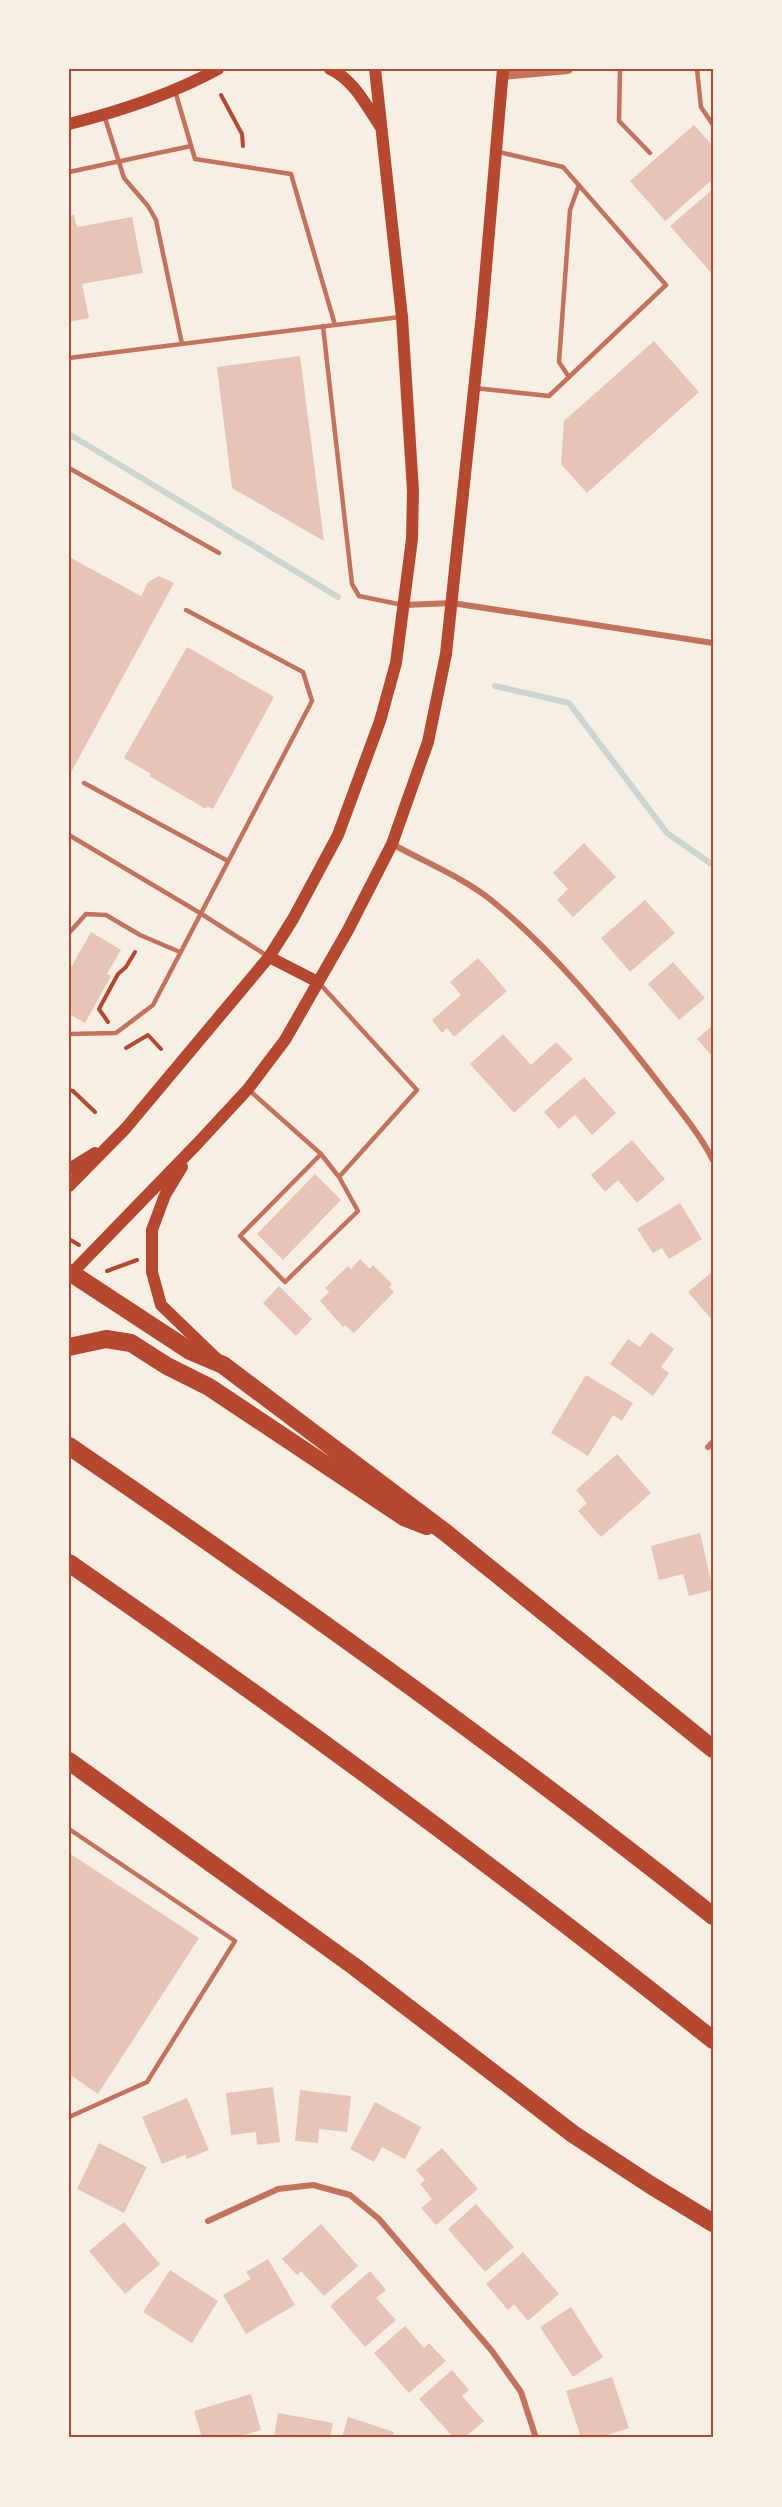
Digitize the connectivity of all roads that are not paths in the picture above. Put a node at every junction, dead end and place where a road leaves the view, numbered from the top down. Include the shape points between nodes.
1 (330, 69) edge
2 (375, 69) edge
3 (568, 69) edge
4 (620, 69) edge
5 (697, 69) edge
6 (210, 71) edge
7 (503, 72) edge
8 (174, 88) junction
9 (104, 115) junction
10 (69, 124) edge
11 (713, 125) edge
12 (381, 128) junction
13 (191, 146) junction
14 (496, 151) junction
15 (650, 153) dead end
16 (118, 163) junction
17 (69, 172) edge
18 (579, 185) junction
19 (402, 317) junction
20 (335, 325) junction
21 (323, 326) junction
22 (182, 344) junction
23 (69, 358) edge
24 (569, 377) junction
25 (474, 388) junction
26 (69, 468) edge
27 (219, 553) dead end
28 (452, 603) junction
29 (405, 605) junction
30 (186, 609) dead end
31 (713, 643) edge
32 (84, 783) dead end
33 (69, 835) edge
34 (392, 844) junction
35 (228, 861) junction
36 (200, 913) junction
37 (69, 933) edge
38 (180, 952) junction
39 (268, 957) junction
40 (318, 982) junction
41 (69, 1034) edge
42 (248, 1089) junction
43 (126, 1128) junction
44 (197, 1144) junction
45 (321, 1154) junction
46 (713, 1160) edge
47 (69, 1169) edge
48 (339, 1177) junction
49 (69, 1186) edge
50 (70, 1273) edge
51 (69, 1347) edge
52 (223, 1365) junction
53 (69, 1446) edge
54 (446, 1533) junction
55 (69, 1563) edge
56 (713, 1749) edge
57 (69, 1761) edge
58 (69, 1829) edge
59 (713, 1916) edge
60 (713, 2040) edge
61 (69, 2117) edge
62 (208, 2221) dead end
63 (713, 2223) edge
64 (536, 2438) edge

1 - 12 main road via 356,90
2 - 12 main road
3 - 7 street
4 - 15 lane via 619,121
5 - 11 lane via 701,107
6 - 8 main road
7 - 14 main road
8 - 9 main road
8 - 13 lane
9 - 10 main road
9 - 16 lane
12 - 19 main road
13 - 16 lane
13 - 20 lane via 195,159 291,174
14 - 18 lane via 563,166
14 - 25 main road
16 - 17 lane
16 - 22 lane via 124,178 156,220
18 - 24 lane via 570,210 559,362
18 - 24 lane via 666,285
19 - 20 lane
19 - 29 main road via 413,490
20 - 21 lane
21 - 22 lane
21 - 29 lane via 352,584 359,596
22 - 23 lane
24 - 25 lane via 549,396
25 - 28 main road
26 - 27 lane
28 - 29 street
28 - 31 street
28 - 34 main road via 428,742
29 - 39 main road via 396,663 380,721 338,835
30 - 35 lane via 303,672 312,701
32 - 35 lane
33 - 36 lane
34 - 40 main road
34 - 46 street via 491,900 556,961 624,1038 703,1141
35 - 36 lane
36 - 38 lane
36 - 39 lane
37 - 38 lane via 86,914 106,915
38 - 41 lane via 153,1005 116,1033
39 - 40 main road
39 - 43 main road
40 - 42 main road via 285,1040
40 - 48 lane via 417,1090
42 - 44 main road
42 - 45 lane
43 - 47 main road
43 - 49 main road
44 - 50 main road
44 - 52 main road via 165,1195 152,1230 152,1272 161,1305
45 - 48 lane
45 - 48 lane via 240,1236 285,1282 358,1211
50 - 52 highway via 190,1351
51 - 54 highway via 106,1339 131,1343 209,1387 404,1517
52 - 54 highway
53 - 59 highway via 400,1678
54 - 56 highway
55 - 60 highway via 369,1775
57 - 63 highway via 355,1967 573,2134
58 - 61 lane via 234,1941 147,2082
62 - 64 street via 278,2189 313,2185 350,2196 379,2219 492,2351 521,2392

